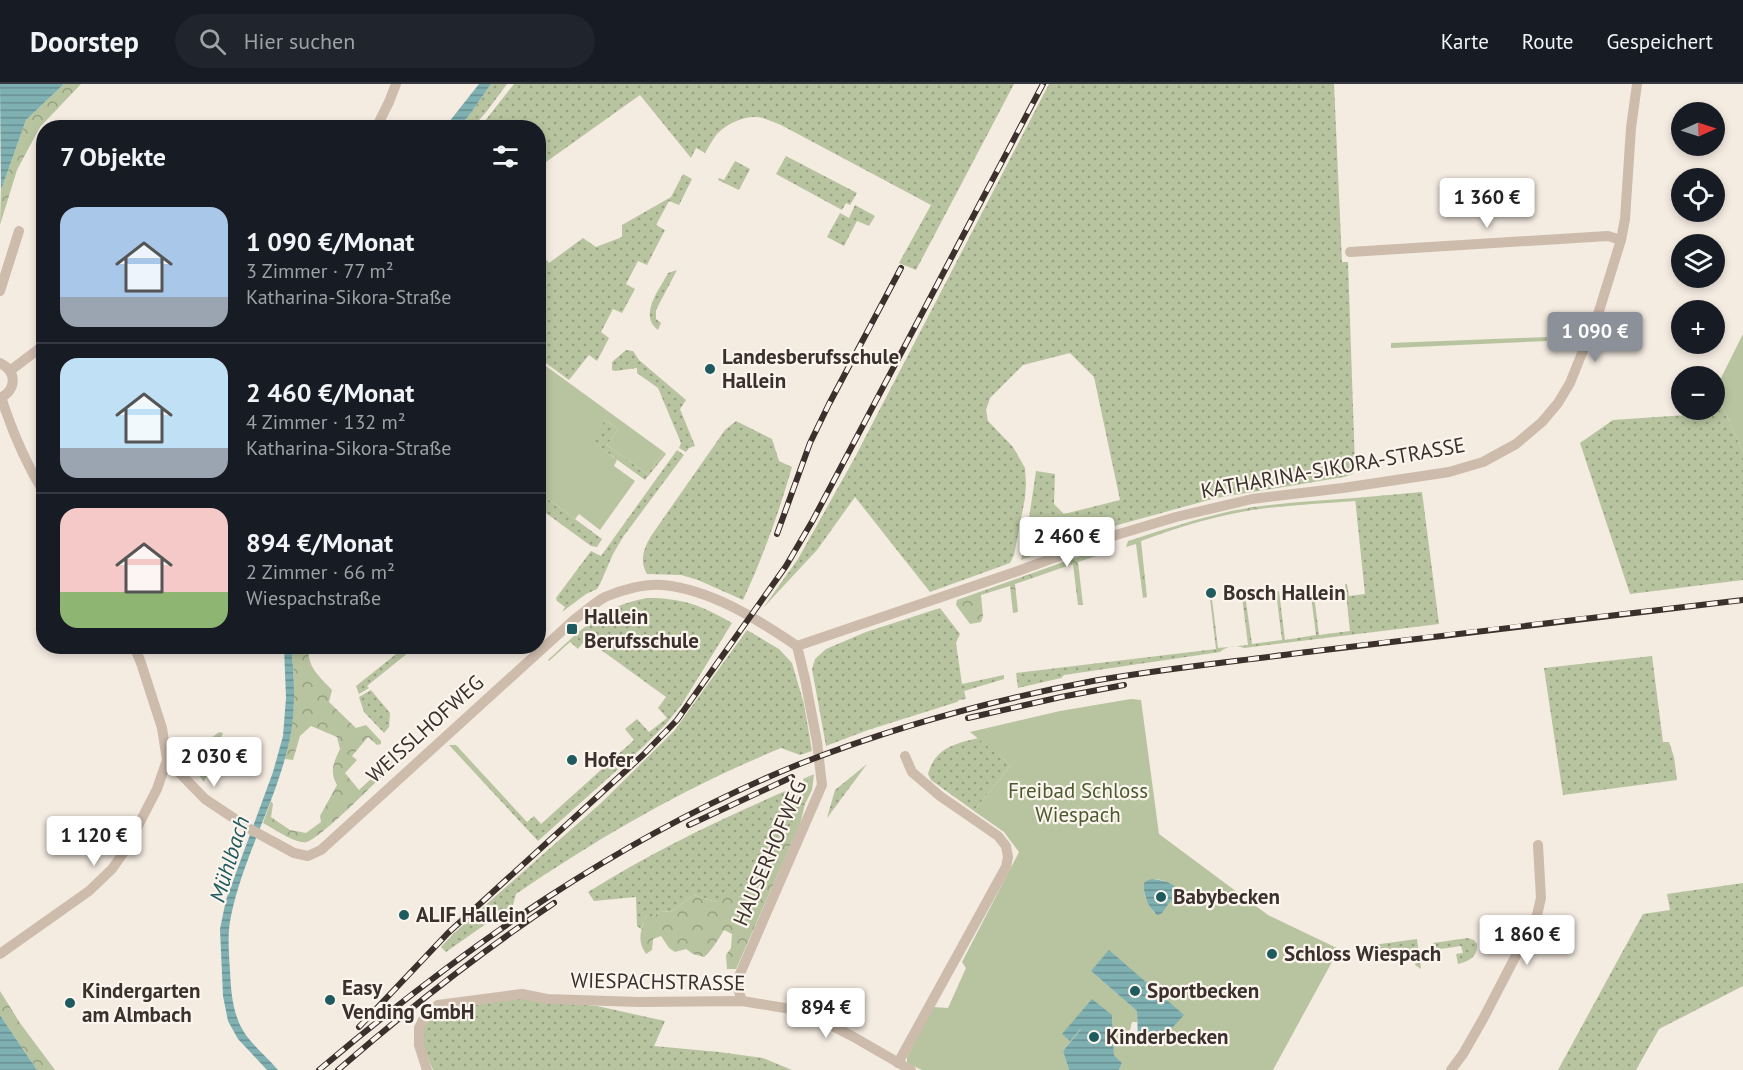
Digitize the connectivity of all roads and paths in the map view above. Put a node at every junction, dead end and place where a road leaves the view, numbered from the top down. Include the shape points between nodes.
1 (396, 84) edge
2 (1637, 84) edge
3 (380, 120) edge
4 (19, 231) dead end
5 (1621, 240) junction
6 (1350, 252) dead end
7 (0, 291) edge
8 (36, 351) edge
9 (0, 363) edge
10 (10, 370) junction
11 (0, 397) edge
12 (36, 480) edge
13 (546, 645) edge
14 (797, 646) junction
15 (137, 654) edge
16 (537, 654) edge
17 (905, 756) dead end
18 (167, 760) junction
19 (1538, 845) dead end
20 (0, 954) edge
21 (742, 1001) junction
22 (898, 1063) junction
23 (427, 1070) edge
24 (911, 1070) edge
25 (1451, 1070) edge

1 - 3 street
2 - 5 street, KATHARINA-SIKORA-STRASSE
4 - 7 street
5 - 6 street via 1608,236
5 - 14 street, KATHARINA-SIKORA-STRASSE via 1585,348 1558,403 1516,444 1483,462 1438,474 1251,499 1176,517
8 - 10 street
9 - 10 street
10 - 11 street via 12,387
11 - 12 street via 16,442
13 - 14 street, WEISSLHOFWEG via 602,599 633,588 661,584 695,591 742,612
14 - 21 street, HAUSERHOFWEG via 822,785 739,975
15 - 18 street via 162,728
16 - 18 street, WEISSLHOFWEG via 321,850 308,856 294,853 250,829 205,799
17 - 22 street via 912,772 998,836 1008,857
18 - 20 street via 138,828 112,868 82,896
19 - 25 street via 1541,898 1537,915 1483,1019
21 - 22 street, WIESPACHSTRASSE via 791,1009 821,1020
21 - 23 street, WIESPACHSTRASSE via 639,1002 547,999 522,994 438,1005 426,1014 419,1028 419,1045
22 - 24 street, WIESPACHSTRASSE

